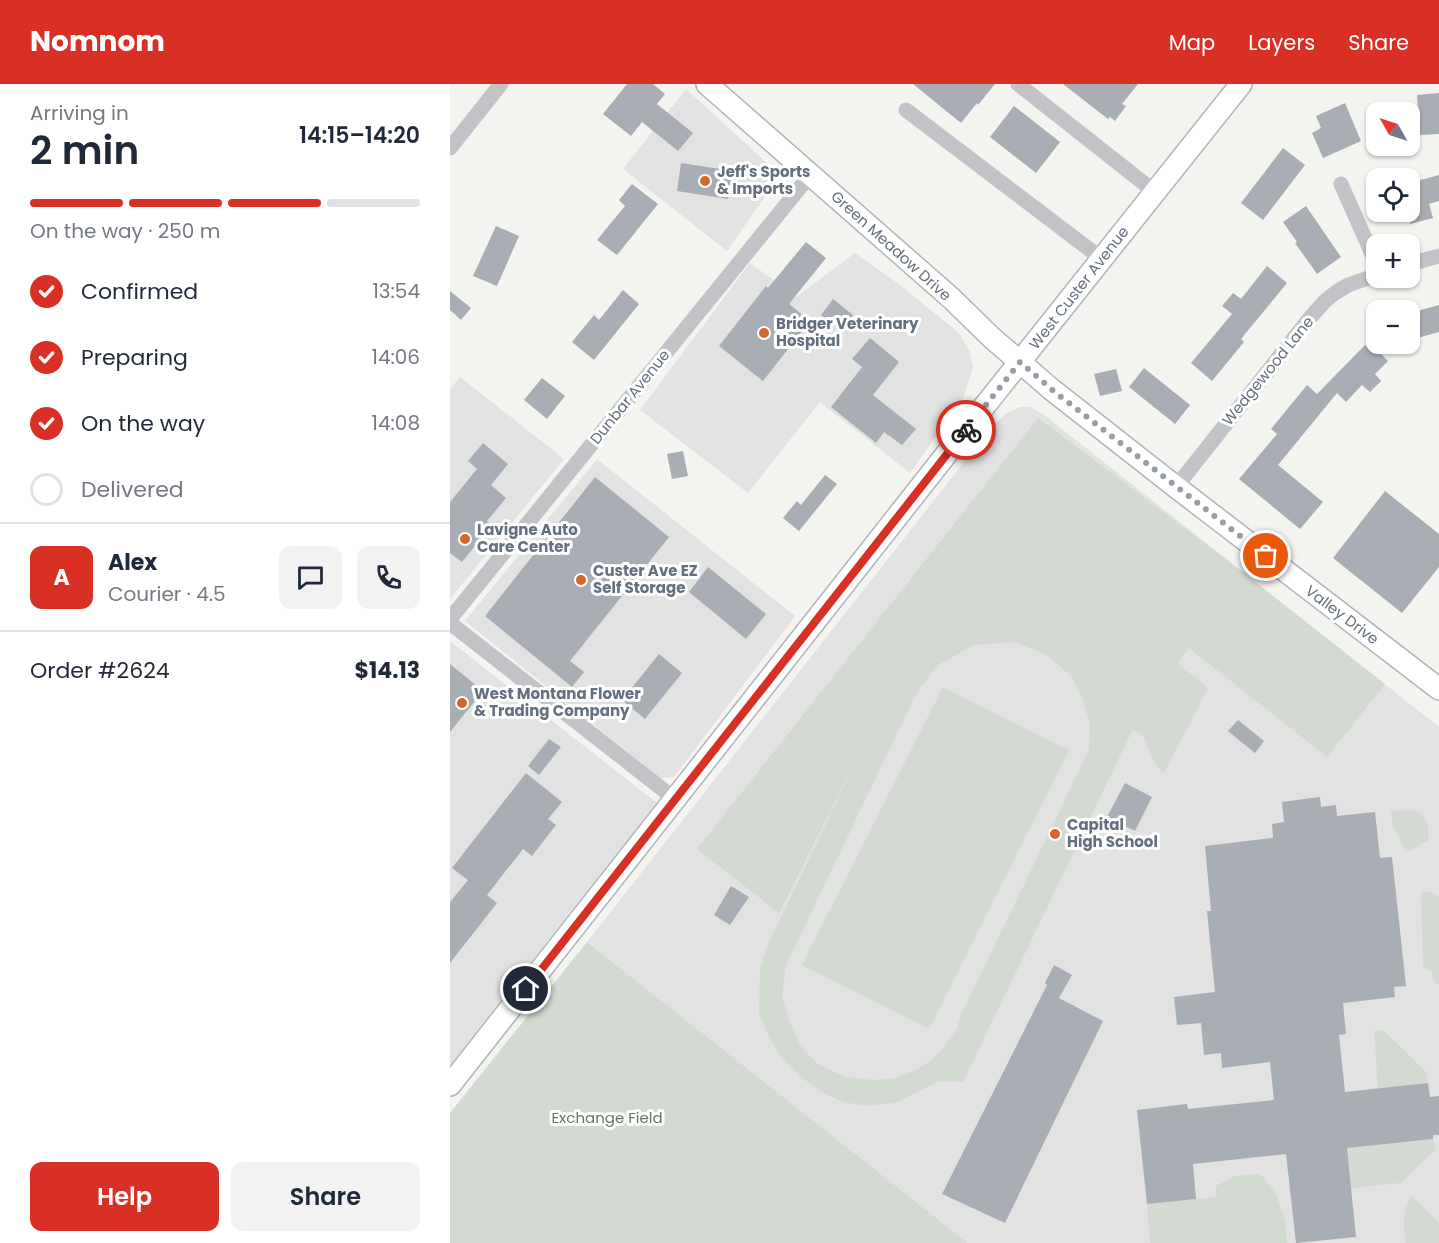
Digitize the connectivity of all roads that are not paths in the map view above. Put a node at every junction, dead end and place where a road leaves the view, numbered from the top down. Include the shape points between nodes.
1 (501, 84) edge
2 (707, 84) edge
3 (1018, 84) edge
4 (1240, 84) edge
5 (906, 110) dead end
6 (450, 148) edge
7 (811, 174) junction
8 (1341, 184) dead end
9 (1155, 192) junction
10 (1366, 240) edge
11 (1439, 256) edge
12 (1102, 259) junction
13 (1420, 261) edge
14 (1366, 279) edge
15 (1020, 362) junction
16 (1176, 487) junction
17 (450, 621) edge
18 (1439, 688) edge
19 (675, 799) junction
20 (450, 1085) edge

1 - 6 street
2 - 7 main road, Green Meadow Drive
3 - 9 street
4 - 9 main road, West Custer Avenue
5 - 12 street
7 - 15 main road, Green Meadow Drive
7 - 17 street, Dunbar Avenue
8 - 10 street
9 - 12 main road, West Custer Avenue
11 - 13 street
12 - 15 main road, West Custer Avenue
14 - 16 street, Wedgewood Lane via 1348,285 1325,301
15 - 16 main road, Valley Drive
15 - 19 main road, West Custer Avenue
16 - 18 main road, Valley Drive
17 - 19 street
19 - 20 main road, West Custer Avenue

